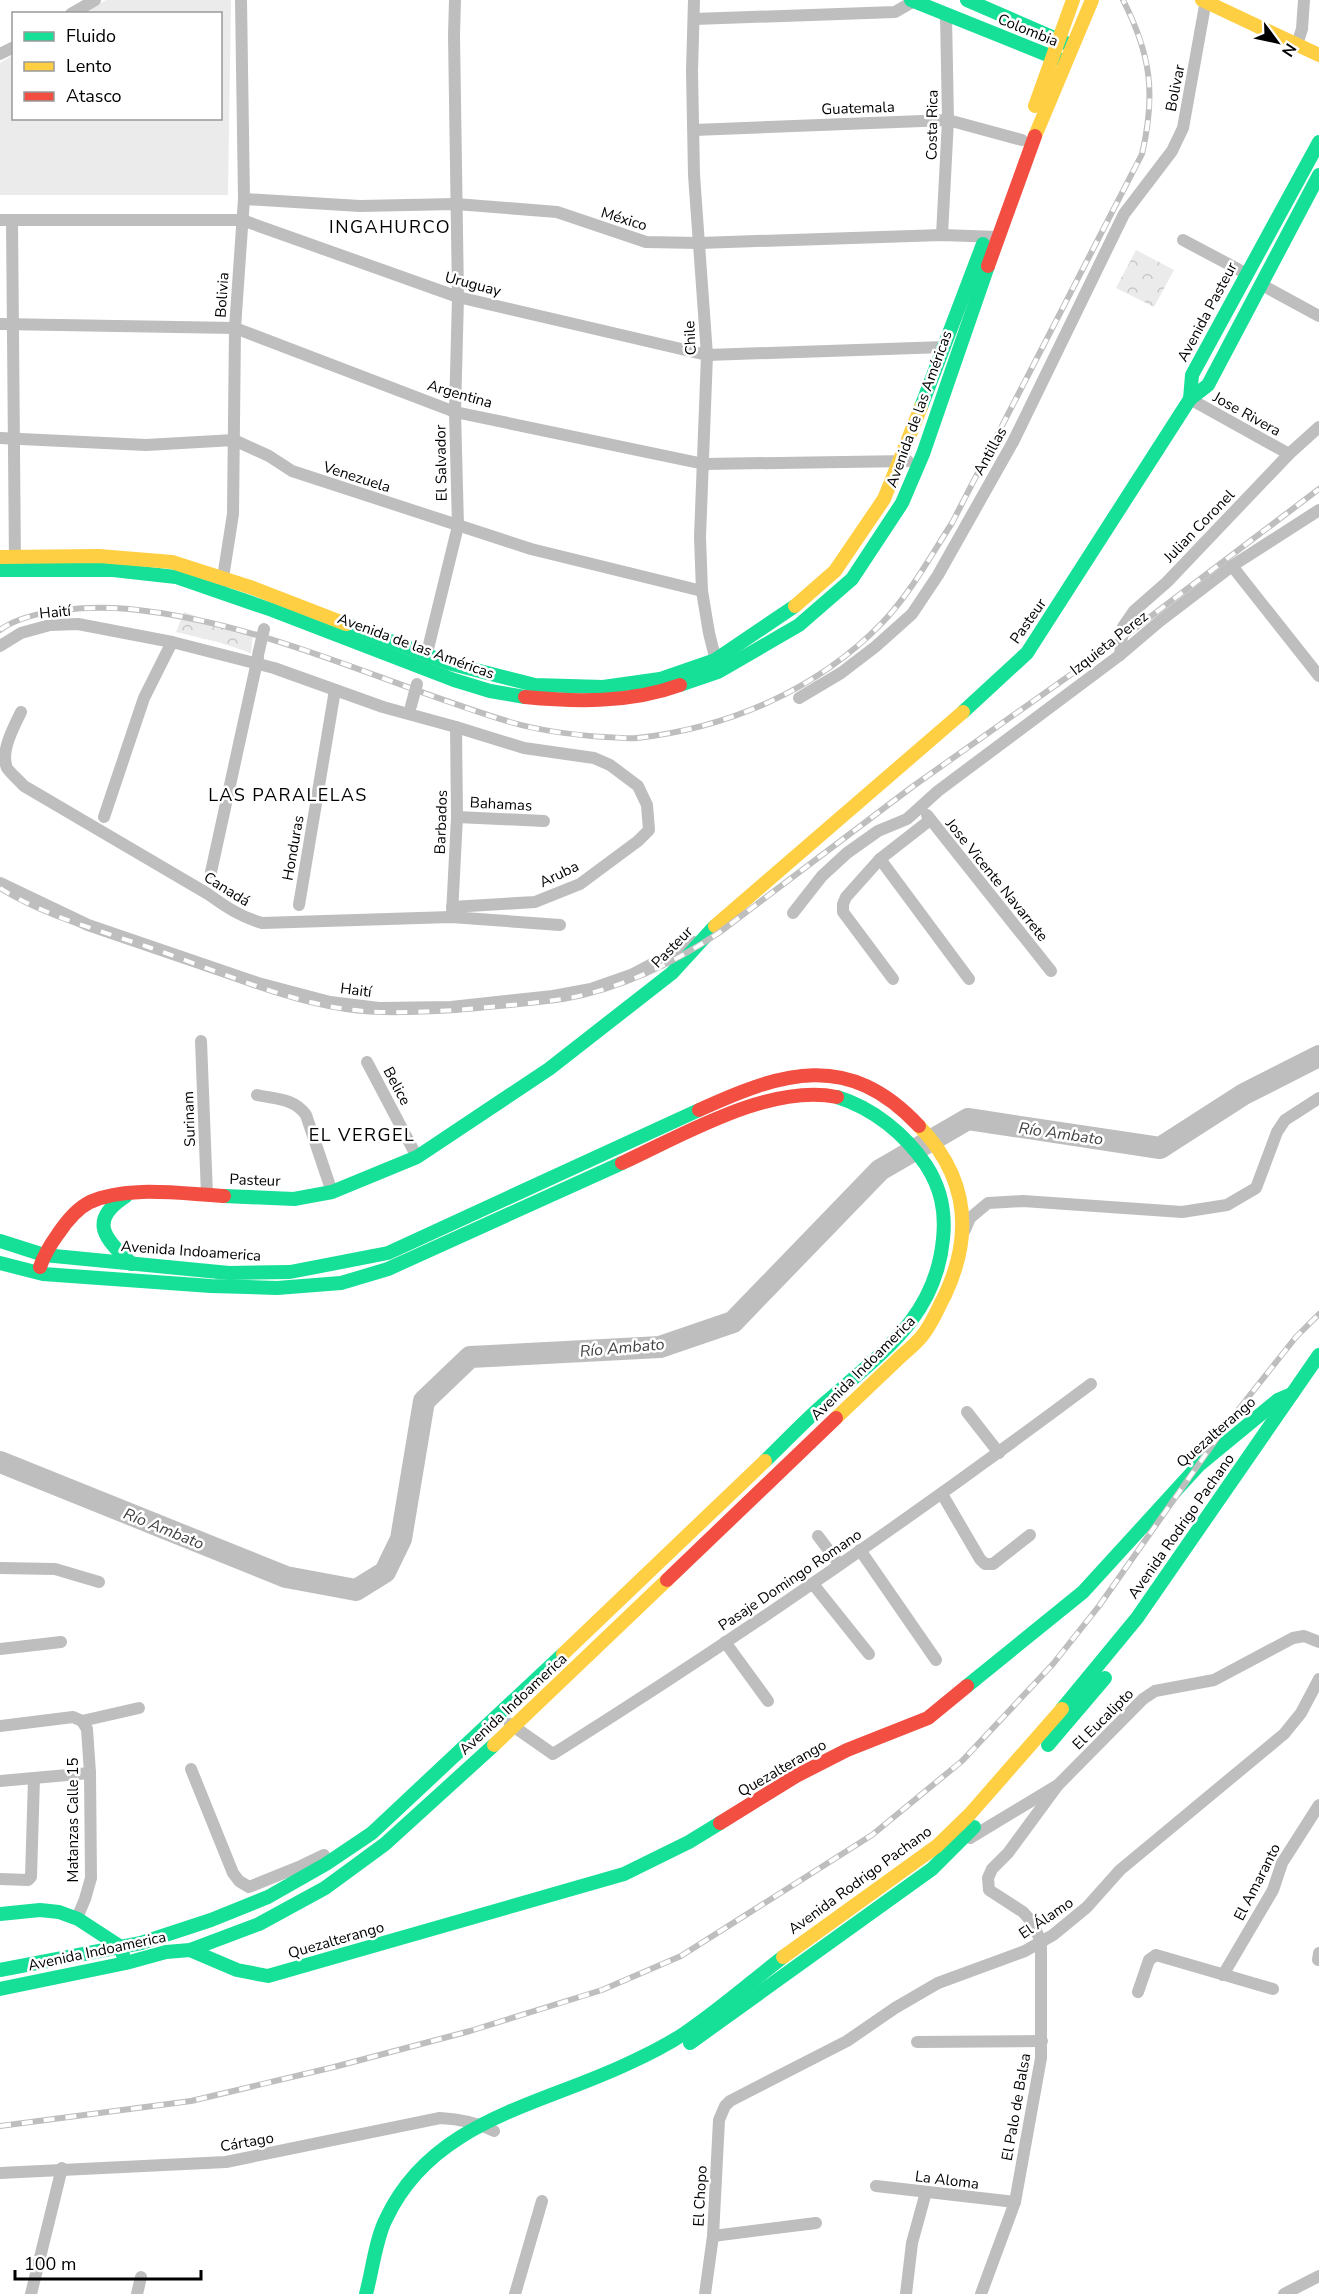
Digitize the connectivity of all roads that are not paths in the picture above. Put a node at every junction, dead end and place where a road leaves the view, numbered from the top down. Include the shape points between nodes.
1 (94, 0) edge
2 (241, 0) edge
3 (455, 0) edge
4 (694, 0) edge
5 (967, 0) edge
6 (1073, 0) edge
7 (1304, 0) edge
8 (913, 1) edge
9 (1205, 1) edge
10 (1090, 5) edge
11 (74, 12) edge
12 (946, 15) junction
13 (694, 19) junction
14 (1059, 40) junction
15 (1297, 44) junction
16 (1072, 46) junction
17 (1319, 55) edge
18 (1053, 57) junction
19 (1067, 63) junction
20 (948, 120) junction
21 (694, 130) junction
22 (1022, 140) junction
23 (1319, 142) edge
24 (1154, 175) joint
25 (1319, 175) edge
26 (244, 199) junction
27 (456, 204) junction
28 (6, 220) edge
29 (242, 220) junction
30 (942, 235) junction
31 (992, 236) junction
32 (1183, 240) dead end
33 (699, 243) junction
34 (1247, 274) junction
35 (1262, 285) junction
36 (458, 297) junction
37 (1319, 316) edge
38 (6, 324) edge
39 (236, 328) junction
40 (945, 347) junction
41 (707, 355) junction
42 (1190, 399) junction
43 (455, 412) junction
44 (1319, 427) edge
45 (0, 438) edge
46 (14, 438) junction
47 (234, 440) junction
48 (1289, 454) junction
49 (901, 461) junction
50 (920, 462) junction
51 (704, 464) junction
52 (1319, 510) edge
53 (458, 526) junction
54 (0, 557) edge
55 (15, 564) junction
56 (1232, 566) junction
57 (0, 570) edge
58 (222, 584) junction
59 (702, 591) junction
60 (272, 610) junction
61 (172, 642) junction
62 (0, 646) edge
63 (1120, 655) junction
64 (258, 660) junction
65 (425, 662) junction
66 (717, 666) junction
67 (1319, 676) edge
68 (335, 690) junction
69 (799, 698) dead end
70 (410, 710) junction
71 (21, 712) dead end
72 (456, 727) junction
73 (922, 806) junction
74 (104, 817) dead end
75 (457, 817) junction
76 (930, 820) junction
77 (544, 821) dead end
78 (880, 859) junction
79 (211, 872) dead end
80 (0, 883) edge
81 (298, 905) dead end
82 (452, 912) junction
83 (793, 913) dead end
84 (560, 925) dead end
85 (712, 928) junction
86 (1051, 971) dead end
87 (892, 979) dead end
88 (969, 979) dead end
89 (201, 1041) dead end
90 (367, 1062) dead end
91 (257, 1095) dead end
92 (1319, 1098) edge
93 (417, 1157) junction
94 (133, 1192) junction
95 (332, 1192) junction
96 (207, 1195) junction
97 (0, 1241) edge
98 (960, 1243) junction
99 (44, 1255) junction
100 (0, 1263) edge
101 (132, 1264) junction
102 (38, 1275) junction
103 (1319, 1355) edge
104 (1319, 1376) edge
105 (1091, 1384) dead end
106 (1294, 1394) junction
107 (967, 1412) dead end
108 (999, 1453) junction
109 (942, 1494) junction
110 (1030, 1535) dead end
111 (818, 1536) dead end
112 (860, 1550) junction
113 (839, 1564) junction
114 (0, 1568) edge
115 (99, 1582) dead end
116 (813, 1584) junction
117 (61, 1642) dead end
118 (725, 1642) junction
119 (1319, 1642) edge
120 (0, 1649) edge
121 (869, 1654) dead end
122 (936, 1659) dead end
123 (1319, 1679) edge
124 (768, 1701) dead end
125 (139, 1708) dead end
126 (499, 1716) junction
127 (82, 1721) junction
128 (0, 1725) edge
129 (514, 1726) junction
130 (444, 1767) junction
131 (191, 1769) dead end
132 (90, 1773) junction
133 (34, 1778) junction
134 (0, 1781) edge
135 (1058, 1785) junction
136 (1319, 1805) edge
137 (956, 1847) junction
138 (0, 1879) edge
139 (0, 1914) edge
140 (77, 1918) junction
141 (1041, 1941) junction
142 (121, 1947) junction
143 (190, 1950) junction
144 (126, 1963) junction
145 (0, 1970) edge
146 (1223, 1975) junction
147 (0, 1989) edge
148 (1273, 1989) dead end
149 (1138, 1992) dead end
150 (1042, 2041) junction
151 (917, 2042) dead end
152 (730, 2101) joint
153 (480, 2124) junction
154 (494, 2131) junction
155 (62, 2169) junction
156 (0, 2173) edge
157 (876, 2186) dead end
158 (926, 2193) junction
159 (542, 2202) dead end
160 (1015, 2202) junction
161 (816, 2223) dead end
162 (713, 2236) junction
163 (1319, 2276) edge
164 (141, 2277) dead end
165 (31, 2294) edge
166 (137, 2294) edge
167 (366, 2294) edge
168 (379, 2294) edge
169 (515, 2294) edge
170 (705, 2294) edge
171 (906, 2294) edge
172 (981, 2294) edge
173 (1284, 2294) edge

1 - 11 street
2 - 26 street, Bolivia
3 - 27 street, El Salvador
4 - 13 street, Chile
5 - 14 main road, Colombia
6 - 14 main road, Avenida de las Américas
7 - 15 street
8 - 12 main road, Colombia
8 - 13 street via 895,12
9 - 15 main road
9 - 24 street, Bolivar via 1183,128 1172,152
10 - 16 main road, Avenida de las Américas
12 - 18 main road, Colombia
12 - 20 street, Costa Rica
13 - 21 street, Chile
14 - 16 main road, Colombia
14 - 18 main road, Avenida de las Américas
15 - 17 main road
16 - 19 main road, Avenida de las Américas
18 - 19 main road, Colombia
18 - 22 main road, Avenida de las Américas
19 - 31 main road, Avenida de las Américas
20 - 21 street, Guatemala
20 - 22 street, Guatemala
20 - 30 street, Costa Rica
21 - 33 street, Chile
22 - 31 main road, Avenida de las Américas
23 - 34 main road, Avenida Pasteur
24 - 69 street, Antillas via 1124,214 1013,442 912,614 841,673
25 - 35 main road
26 - 27 street, México via 360,206
26 - 29 street, Bolivia
27 - 33 street, México via 557,212 646,242
27 - 36 street, El Salvador
28 - 29 street, Uruguay
28 - 38 street
29 - 36 street, Uruguay
29 - 39 street, Bolivia
30 - 31 street, México
30 - 33 street, México
31 - 40 main road, Avenida de las Américas
31 - 50 main road, Avenida de las Américas
32 - 34 street
33 - 41 street, Chile
34 - 42 main road, Avenida Pasteur via 1192,375
35 - 37 street
35 - 42 main road via 1208,385
36 - 41 street, Uruguay
36 - 43 street, El Salvador
38 - 39 street, Argentina
38 - 46 street
39 - 43 street, Argentina
39 - 47 street, Bolivia
40 - 41 street, Uruguay
40 - 49 main road, Avenida de las Américas
41 - 51 street, Chile
42 - 48 street, Jose Rivera
42 - 85 main road, Pasteur via 1027,653
43 - 51 street, Argentina
43 - 53 street, El Salvador
44 - 48 street, Julian Coronel
45 - 46 street, Venezuela
46 - 47 street, Venezuela via 146,445
46 - 55 street
47 - 53 street, Venezuela via 292,471
47 - 58 street, Bolivia via 233,514
48 - 63 street, Julian Coronel via 1167,582 1134,611 1123,627
49 - 50 street, Argentina
49 - 51 street, Argentina
49 - 66 main road, Avenida de las Américas via 884,499 835,571
50 - 66 main road, Avenida de las Américas via 902,503 852,579 799,625
51 - 59 street, Chile
52 - 56 street, Izquieta Perez
53 - 59 street, Venezuela via 531,549
53 - 65 street, El Salvador
54 - 55 main road, Avenida de las Américas
55 - 57 main road, Avenida de las Américas
55 - 58 main road, Avenida de las Américas via 99,556 172,562
56 - 63 street, Izquieta Perez
56 - 67 street
58 - 60 main road, Avenida de las Américas
58 - 65 main road, Avenida de las Américas
59 - 66 street, Chile
60 - 64 street, bridge
60 - 65 main road, Avenida de las Américas
61 - 62 street, Haití via 78,624 50,625 21,633
61 - 64 street, Haití
61 - 74 street via 144,698
63 - 73 street, Izquieta Perez
64 - 68 street, Haití
64 - 79 street
65 - 66 main road, Avenida de las Américas via 448,663 535,685 603,687
65 - 70 street, El Salvador, bridge
68 - 70 street
68 - 81 street, Honduras
70 - 72 street
71 - 82 street, Canadá via 4,756 7,768 24,786 234,913 262,923
72 - 75 street, Barbados
72 - 82 street, Aruba via 524,748 594,758 610,765 638,786 647,805 649,830 580,884 536,902
73 - 76 street, Jose Vicente Navarrete
73 - 83 street, Izquieta Perez via 907,819 878,831 847,853 822,876
75 - 77 street, Bahamas
75 - 82 street, Barbados
76 - 78 street
76 - 86 street, Jose Vicente Navarrete
78 - 87 street via 846,897 843,912
78 - 88 street
80 - 85 street, Haití via 88,925 258,983 330,1002 379,1008 452,1007 591,989 664,959
82 - 84 street, Canadá
85 - 93 main road, Pasteur via 672,973 558,1062
89 - 96 street, Surinam
90 - 93 street, Belice
91 - 95 street via 288,1101 306,1114
92 - 98 street via 1285,1120 1256,1188 1227,1205 1182,1212 1023,1201 988,1203 970,1218
93 - 95 main road, Pasteur
94 - 96 main road, Pasteur
94 - 99 main road, Pasteur via 88,1203 67,1220
94 - 101 main road via 111,1204 103,1227 106,1239
95 - 96 main road, Pasteur via 294,1198
97 - 99 main road, Avenida Indoamerica
98 - 101 main road, Avenida Indoamerica via 962,1207 951,1170 934,1142 914,1120 882,1096 856,1081 819,1074 775,1078 739,1092 388,1253 291,1272 229,1273
98 - 129 main road, Avenida Indoamerica via 951,1285 923,1335
99 - 101 main road, Avenida Indoamerica
99 - 102 main road, Pasteur
100 - 102 main road, Avenida Indoamerica
102 - 126 main road, Avenida Indoamerica via 265,1289 315,1286 369,1276 741,1109 782,1096 839,1097 866,1107 902,1135 933,1177 944,1207 937,1272 912,1322
103 - 106 main road, Avenida Rodrigo Pachano
104 - 137 main road, Avenida Rodrigo Pachano via 1155,1615 1084,1706
105 - 108 street, Pasaje Domingo Romano
106 - 143 main road, Quezalterango via 1278,1400 1199,1465 1074,1599 928,1719 847,1750 796,1776 689,1842 624,1874 268,1976 242,1971
106 - 153 main road, Avenida Rodrigo Pachano via 1137,1618 970,1814 937,1846 818,1930 685,2033 625,2065
107 - 108 street
108 - 109 street, Pasaje Domingo Romano
109 - 110 street via 985,1564 993,1564
109 - 112 street, Pasaje Domingo Romano
111 - 113 street
112 - 113 street, Pasaje Domingo Romano
112 - 122 street
113 - 116 street, Pasaje Domingo Romano
114 - 115 street via 55,1569
116 - 118 street, Pasaje Domingo Romano
116 - 121 street
117 - 120 street
118 - 124 street
118 - 129 street, Pasaje Domingo Romano via 553,1754
119 - 135 street, El Eucalipto via 1304,1636 1293,1638 1214,1680 1155,1691
123 - 141 street, El Álamo via 1301,1713 1284,1734 1120,1870 1071,1921
125 - 127 street
126 - 129 street, Pasaje Domingo Romano
126 - 130 main road, Avenida Indoamerica
127 - 128 street via 73,1717
127 - 132 street, Matanzas Calle 15 via 87,1729
129 - 143 main road, Avenida Indoamerica via 385,1845 324,1888 259,1924
130 - 131 street via 433,1768 382,1815 324,1855 249,1887 233,1873
130 - 142 main road, Avenida Indoamerica via 372,1833 278,1891 212,1920
132 - 133 street
132 - 140 street, Matanzas Calle 15 via 91,1878
133 - 134 street
133 - 138 street via 31,1876 28,1880
135 - 137 street, El Eucalipto
135 - 141 street, El Palo de Balsa via 992,1869 988,1885 989,1890 1023,1912
136 - 146 street, El Amaranto via 1282,1863 1274,1890
137 - 154 main road, Avenida Rodrigo Pachano via 713,2028 631,2076
139 - 140 main road via 33,1910
140 - 142 main road
141 - 150 street, El Palo de Balsa
141 - 152 street, El Álamo via 1025,1951 938,1983 847,2041
142 - 144 main road
142 - 145 main road, Avenida Indoamerica
143 - 144 main road, Avenida Indoamerica
144 - 147 main road, Avenida Indoamerica
146 - 148 street
146 - 149 street via 1156,1955 1149,1960
150 - 151 street
150 - 160 street, El Palo de Balsa
152 - 162 street, El Chopo via 719,2120
153 - 154 street, Cártago
153 - 155 street, Cártago via 440,2118 226,2162
153 - 167 main road, Avenida Rodrigo Pachano via 452,2141 404,2189 385,2220
154 - 168 main road, Avenida Rodrigo Pachano via 462,2148 417,2190 399,2217 389,2243
155 - 156 street, Cártago
155 - 165 street
157 - 158 street, La Aloma
158 - 160 street, La Aloma
158 - 171 street via 912,2243
159 - 169 street
160 - 172 street, El Palo de Balsa
161 - 162 street
162 - 170 street, El Chopo
163 - 173 street
164 - 166 street

